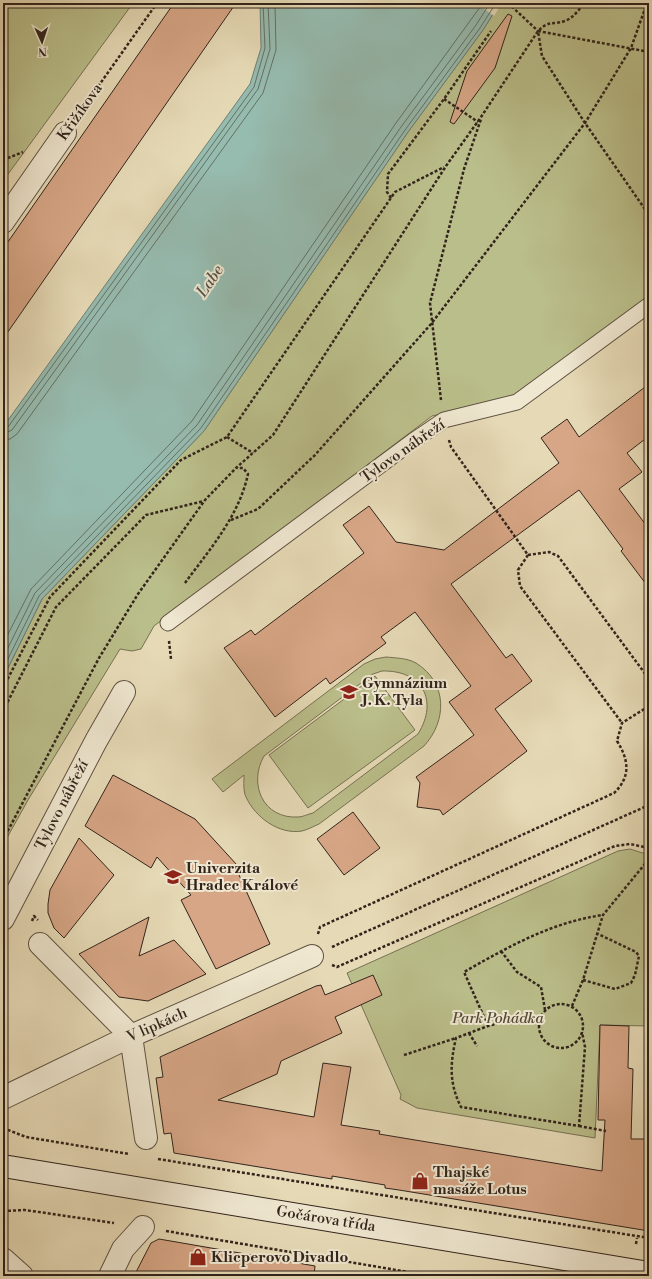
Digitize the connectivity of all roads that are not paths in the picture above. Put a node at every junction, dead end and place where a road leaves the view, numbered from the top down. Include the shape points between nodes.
1 (65, 133) road end
2 (3, 222) edge
3 (649, 305) edge
4 (168, 623) dead end
5 (124, 692) dead end
6 (3, 919) edge
7 (40, 944) dead end
8 (312, 956) road end
9 (131, 1036) junction
10 (3, 1098) edge
11 (146, 1138) dead end
12 (3, 1166) edge
13 (143, 1227) road end
14 (3, 1259) edge
15 (649, 1273) edge
16 (22, 1276) edge
17 (110, 1276) edge

1 - 2 street, Křižíkova
3 - 4 lane, Tylovo nábřeží via 517,402 444,420
5 - 6 street, Tylovo nábřeží
7 - 9 street
8 - 9 street, V lipkách
9 - 10 street, V lipkách
9 - 11 street
12 - 15 street, Gočárova třída
13 - 17 street via 123,1249
14 - 16 street

